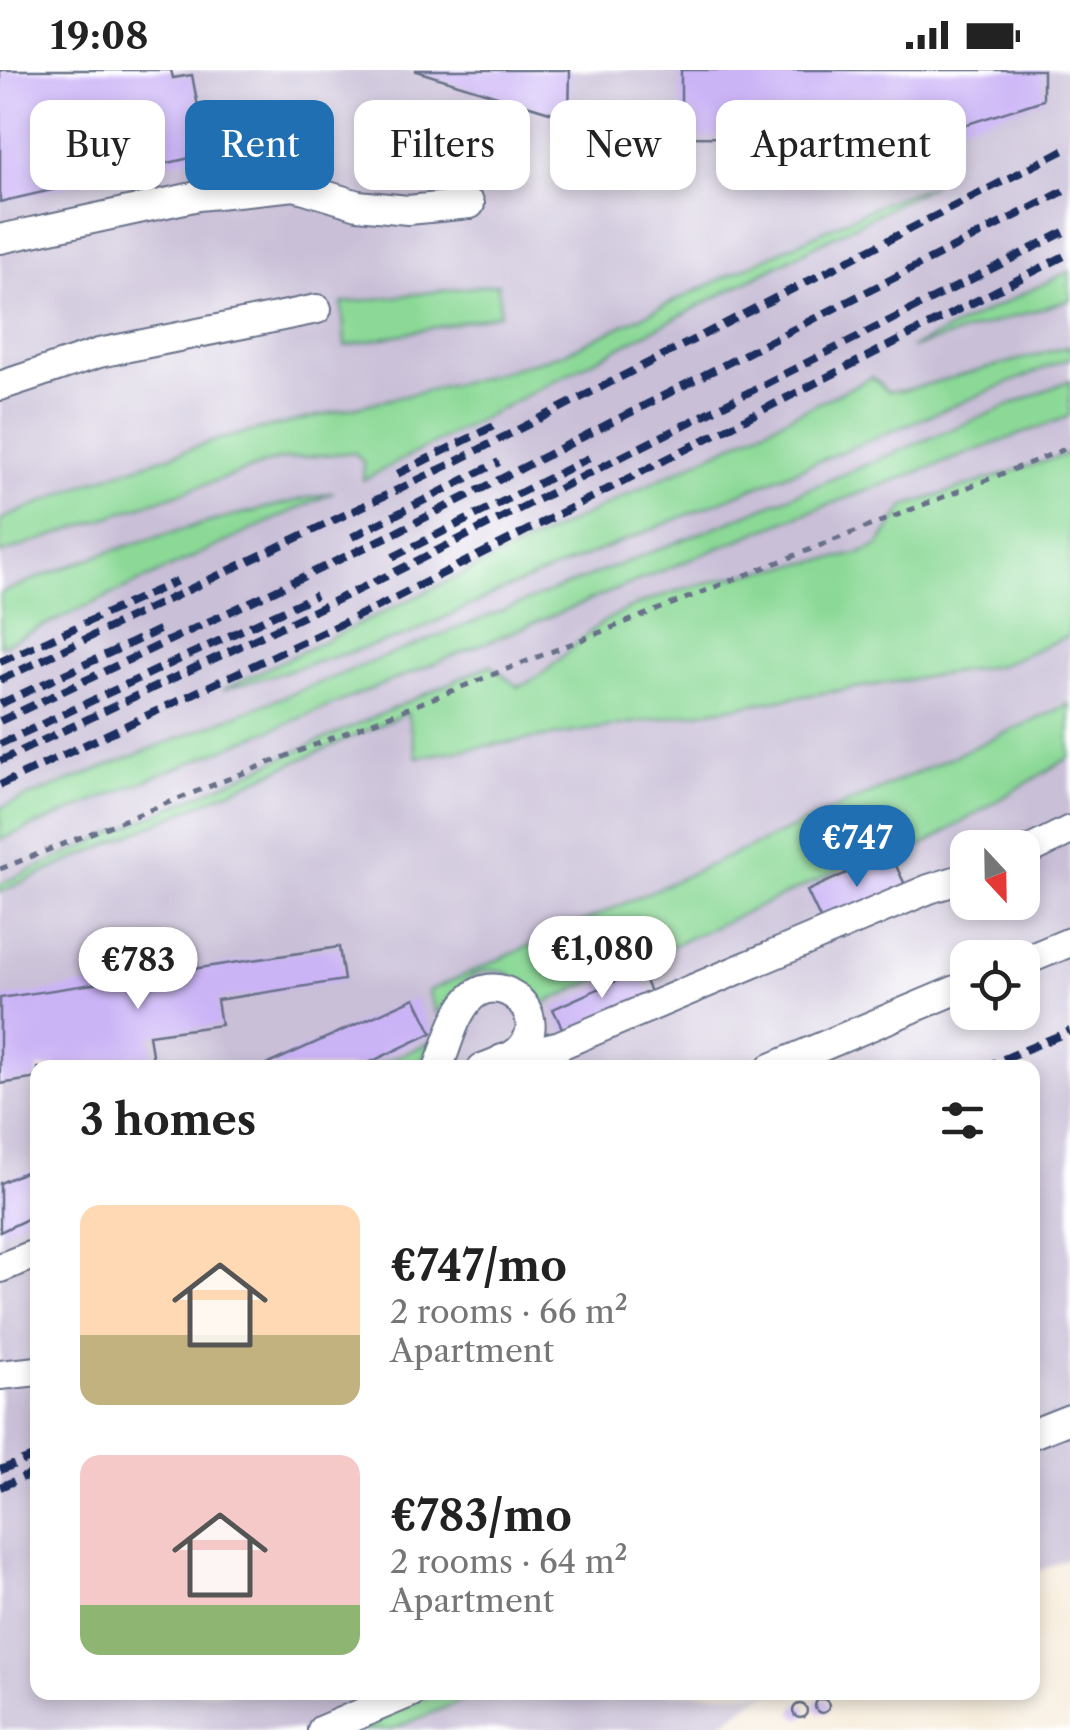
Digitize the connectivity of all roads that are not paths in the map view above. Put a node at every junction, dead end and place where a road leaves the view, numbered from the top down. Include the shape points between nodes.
1 (470, 204) dead end
2 (0, 239) edge
3 (316, 309) dead end
4 (0, 386) edge
5 (1070, 830) edge
6 (1040, 845) edge
7 (950, 883) edge
8 (1070, 942) edge
9 (1040, 954) edge
10 (950, 993) edge
11 (441, 1060) edge
12 (498, 1060) edge
13 (503, 1060) edge
14 (790, 1060) edge
15 (30, 1256) edge
16 (0, 1268) edge
17 (30, 1372) edge
18 (0, 1376) edge
19 (1070, 1418) edge
20 (1040, 1431) edge
21 (393, 1700) edge
22 (322, 1730) edge

1 - 2 lane via 408,210 358,205 295,186 198,196
3 - 4 lane via 99,353
5 - 6 lane
7 - 13 lane via 560,1045
8 - 9 lane
10 - 14 lane
11 - 12 lane via 466,1003 486,990 509,991 530,1016 522,1048
15 - 16 lane
17 - 18 lane
19 - 20 lane
21 - 22 lane

